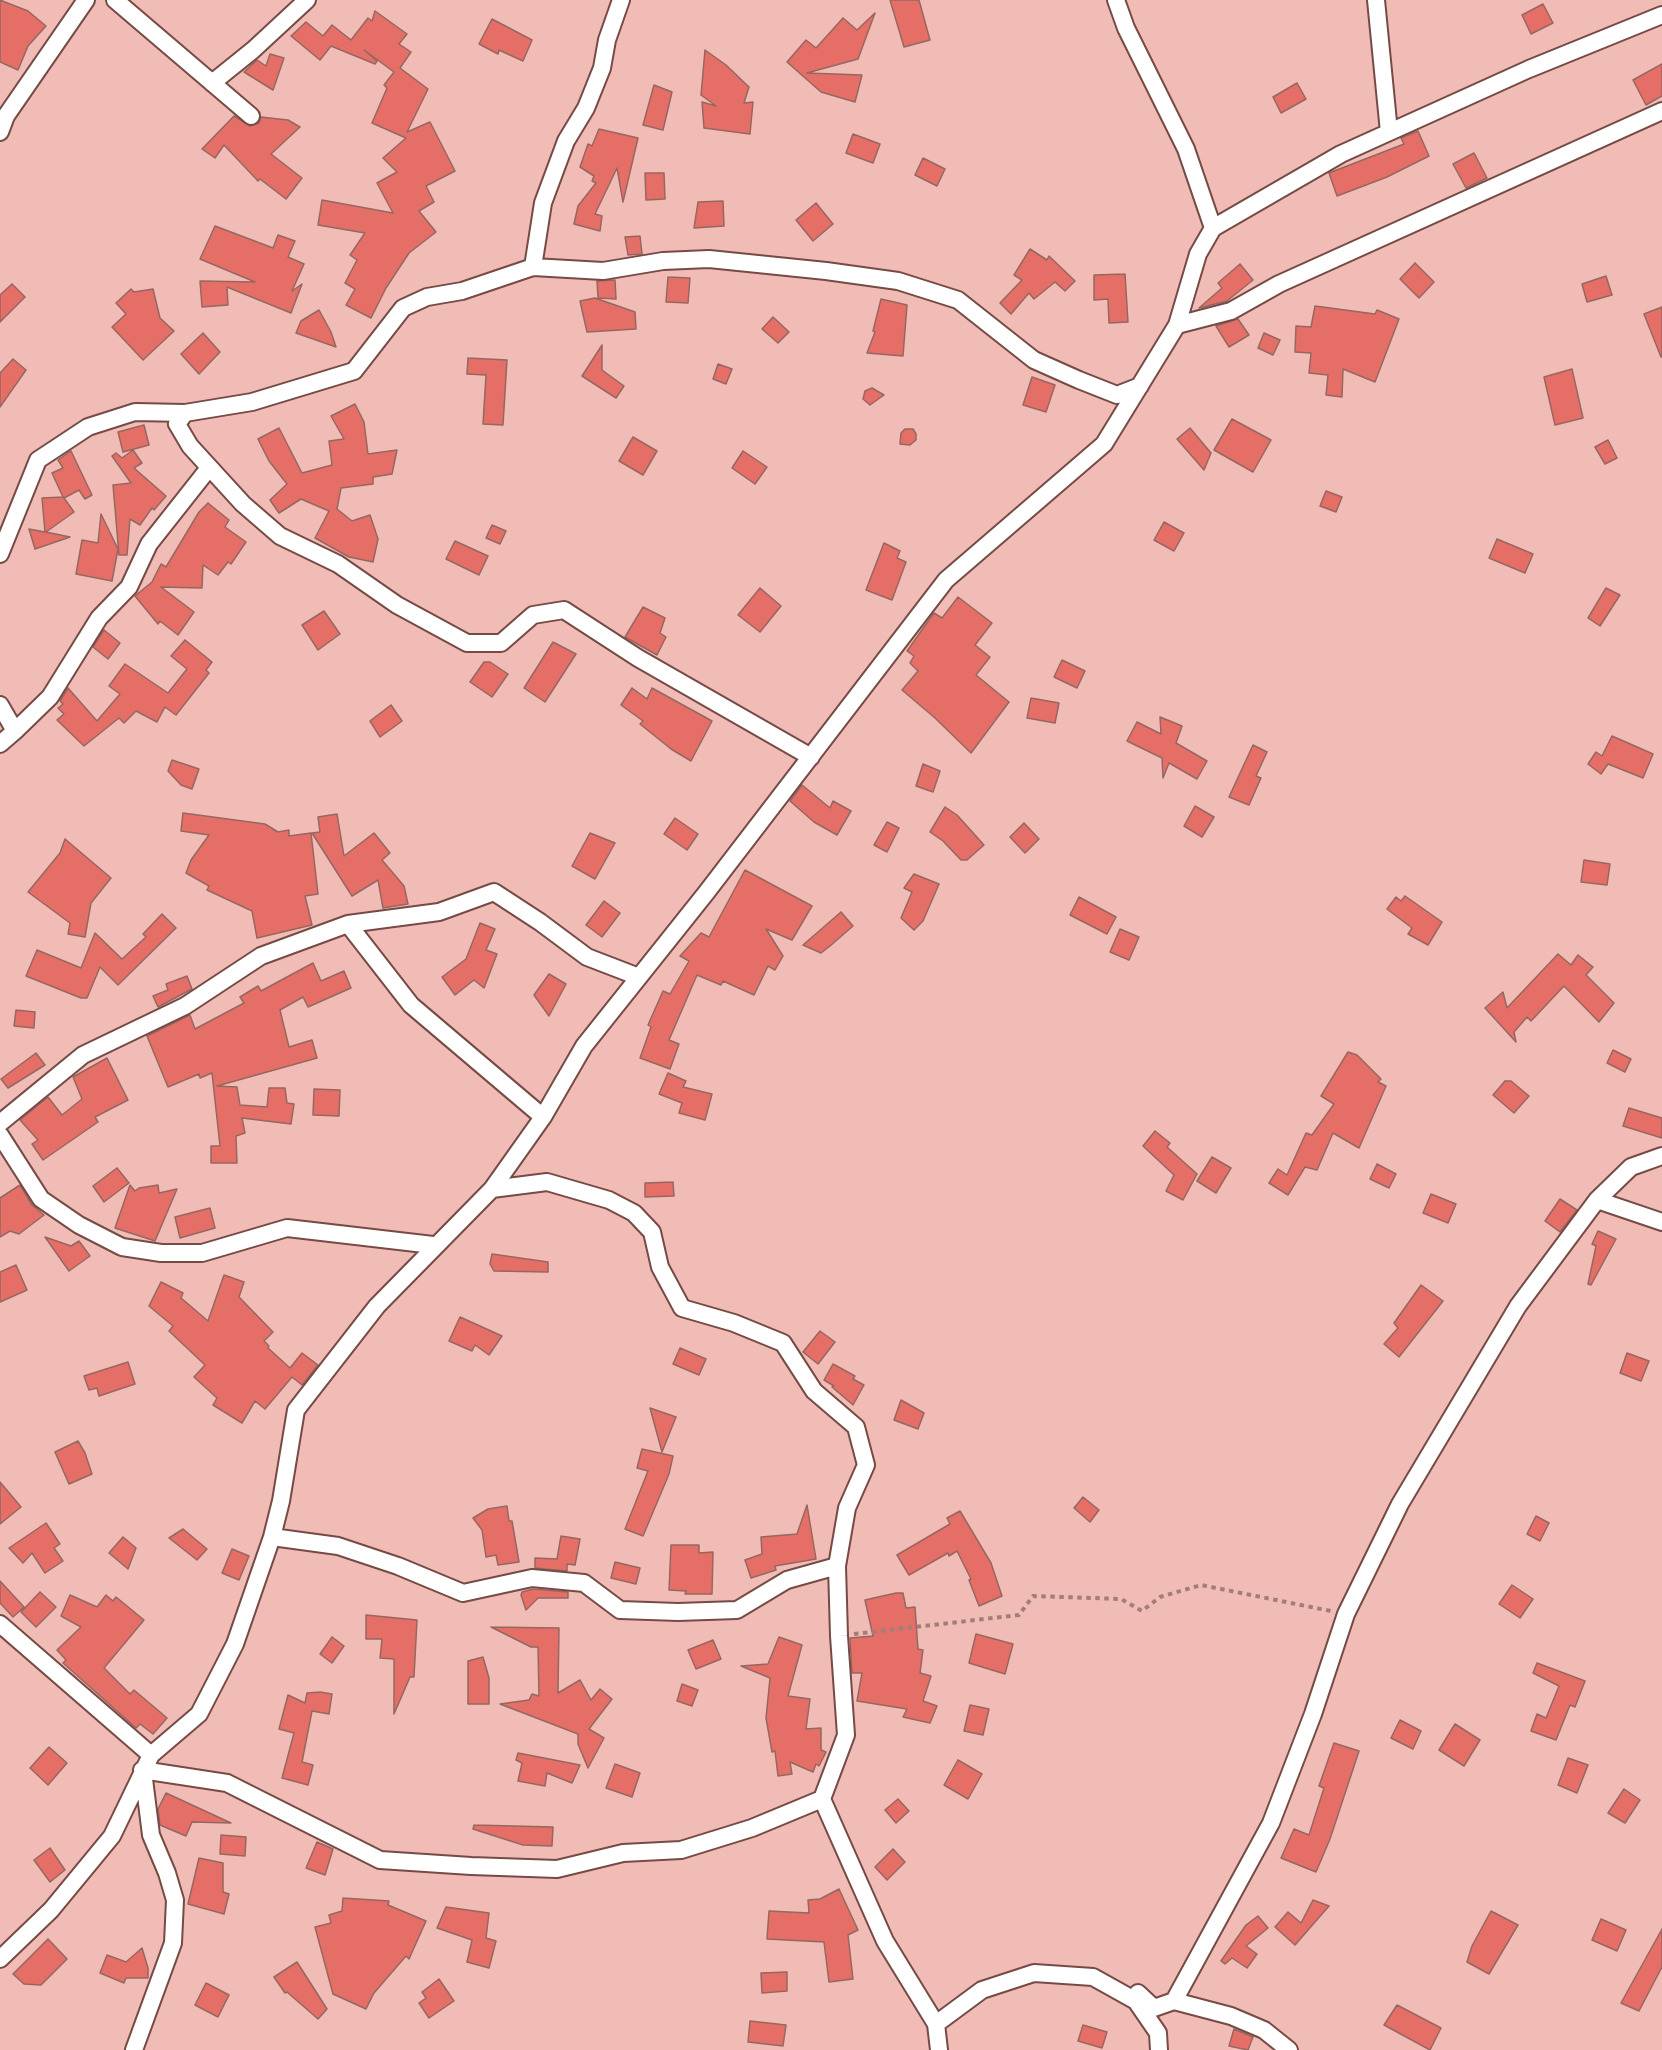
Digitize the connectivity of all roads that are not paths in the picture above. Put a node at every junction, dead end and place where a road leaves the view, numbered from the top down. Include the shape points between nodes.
1 (86, 0) edge
2 (115, 0) edge
3 (307, 0) edge
4 (621, 0) edge
5 (1116, 0) edge
6 (1376, 0) edge
7 (1660, 14) edge
8 (212, 83) junction
9 (1662, 111) edge
10 (251, 116) dead end
11 (0, 132) edge
12 (1389, 132) junction
13 (1214, 228) junction
14 (533, 267) junction
15 (1177, 325) junction
16 (1140, 386) junction
17 (185, 413) junction
18 (209, 468) junction
19 (0, 554) edge
20 (0, 705) edge
21 (15, 731) junction
22 (0, 744) edge
23 (811, 757) junction
24 (348, 924) junction
25 (639, 977) junction
26 (543, 1117) junction
27 (0, 1123) edge
28 (0, 1135) edge
29 (1662, 1156) edge
30 (492, 1189) junction
31 (1597, 1200) junction
32 (1662, 1222) edge
33 (433, 1245) junction
34 (272, 1537) junction
35 (837, 1566) junction
36 (0, 1624) edge
37 (151, 1755) junction
38 (142, 1770) junction
39 (822, 1799) junction
40 (0, 1959) edge
41 (1093, 1977) junction
42 (1174, 2001) junction
43 (936, 2024) junction
44 (134, 2050) edge
45 (939, 2050) edge
46 (1159, 2050) edge
47 (1289, 2050) edge

1 - 11 street via 6,116
2 - 8 street
3 - 8 street
4 - 14 street via 602,68 586,108 566,141 543,203
5 - 13 street via 1186,149
6 - 12 street
7 - 12 street
8 - 10 street
9 - 15 street via 1279,284 1232,311
12 - 13 street via 1341,154
13 - 15 street via 1198,255
14 - 16 street via 603,271 663,261 709,259 898,282 958,300 1034,360 1079,380 1117,395
14 - 17 street via 462,291 427,297 403,308 354,371 252,402
15 - 16 street
16 - 23 street via 1104,444 946,580
17 - 18 street via 177,424
17 - 19 street via 135,412 88,427 38,460
18 - 21 street via 148,544 129,587 99,618 50,698
18 - 23 street via 280,536 338,564 397,605 467,643 501,643 533,615 564,610 638,658
20 - 21 street
21 - 22 street
23 - 25 street
24 - 25 street via 439,912 494,892 587,957
24 - 26 street via 411,1005
24 - 27 street via 261,956 185,1006 83,1055
25 - 26 street via 584,1046
26 - 30 street
28 - 33 street via 41,1199 79,1225 122,1246 161,1253 202,1253 287,1228
29 - 31 street via 1631,1167
30 - 33 street
30 - 35 street via 547,1182 609,1200 634,1213 652,1232 660,1267 682,1308 783,1343 814,1392 856,1428 866,1465 847,1508
31 - 32 street
31 - 42 street via 1518,1306 1400,1504 1346,1614 1271,1823
33 - 34 street via 377,1306 296,1410
34 - 35 street via 338,1546 463,1593 532,1578 584,1583 620,1610 737,1610 787,1580
34 - 37 street via 235,1644 199,1714
35 - 39 street via 846,1735
36 - 37 street
37 - 38 street
38 - 39 street via 227,1783 380,1860 471,1866 557,1869 622,1853 681,1850 752,1828
38 - 40 street via 112,1836 51,1910
38 - 44 street via 151,1835 175,1900 173,1943
39 - 43 street via 885,1941
41 - 42 street via 1131,1987 1154,2008
41 - 43 street via 1034,1973 982,1990
41 - 46 street via 1136,2001 1158,2033
42 - 47 street via 1232,2016 1264,2030
43 - 45 street

